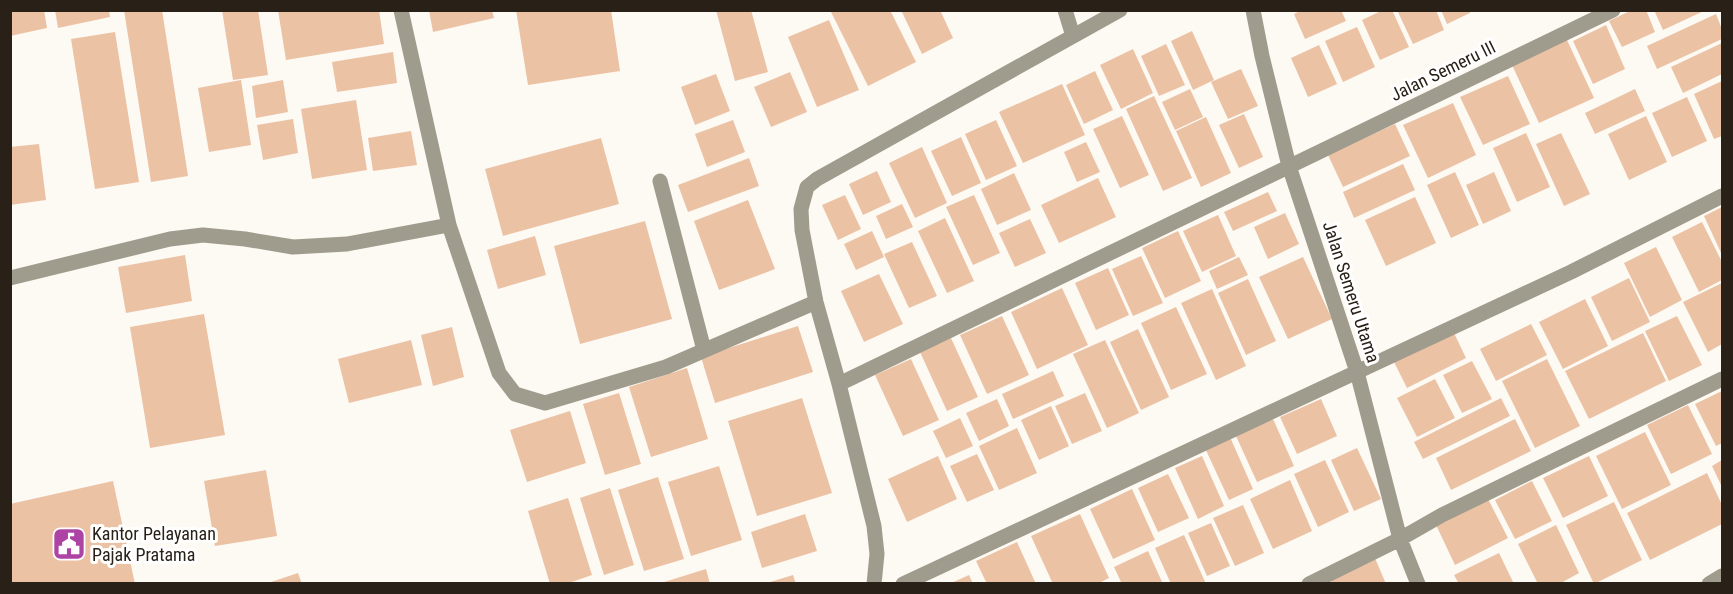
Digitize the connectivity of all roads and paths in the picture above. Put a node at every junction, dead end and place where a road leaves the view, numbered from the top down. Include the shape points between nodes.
1 (401, 10) edge
2 (1065, 10) edge
3 (1120, 10) edge
4 (1253, 10) edge
5 (1613, 10) edge
6 (1073, 36) junction
7 (1289, 166) junction
8 (660, 181) dead end
9 (1722, 196) edge
10 (449, 225) junction
11 (10, 278) edge
12 (816, 302) junction
13 (704, 350) junction
14 (1357, 372) junction
15 (1722, 379) edge
16 (839, 384) junction
17 (1400, 539) junction
18 (1722, 576) edge
19 (874, 584) edge
20 (903, 584) edge
21 (1309, 584) edge
22 (1418, 584) edge
23 (1709, 584) edge

1 - 10 street
2 - 6 street
3 - 6 street
4 - 7 street, Jalan Semeru Utama
5 - 7 street, Jalan Semeru III
6 - 12 street via 807,187 801,230
7 - 14 street, Jalan Semeru Utama
7 - 16 street, Jalan Semeru III
8 - 13 street
9 - 14 street
10 - 11 street via 347,244 293,247 203,235
10 - 13 street via 499,373 515,394 546,402 666,367
12 - 13 street
12 - 16 street
14 - 17 street, Jalan Semeru Utama
14 - 20 street
15 - 17 street
16 - 19 street via 874,526
17 - 21 street
17 - 22 street, Jalan Semeru Utama
18 - 23 street

